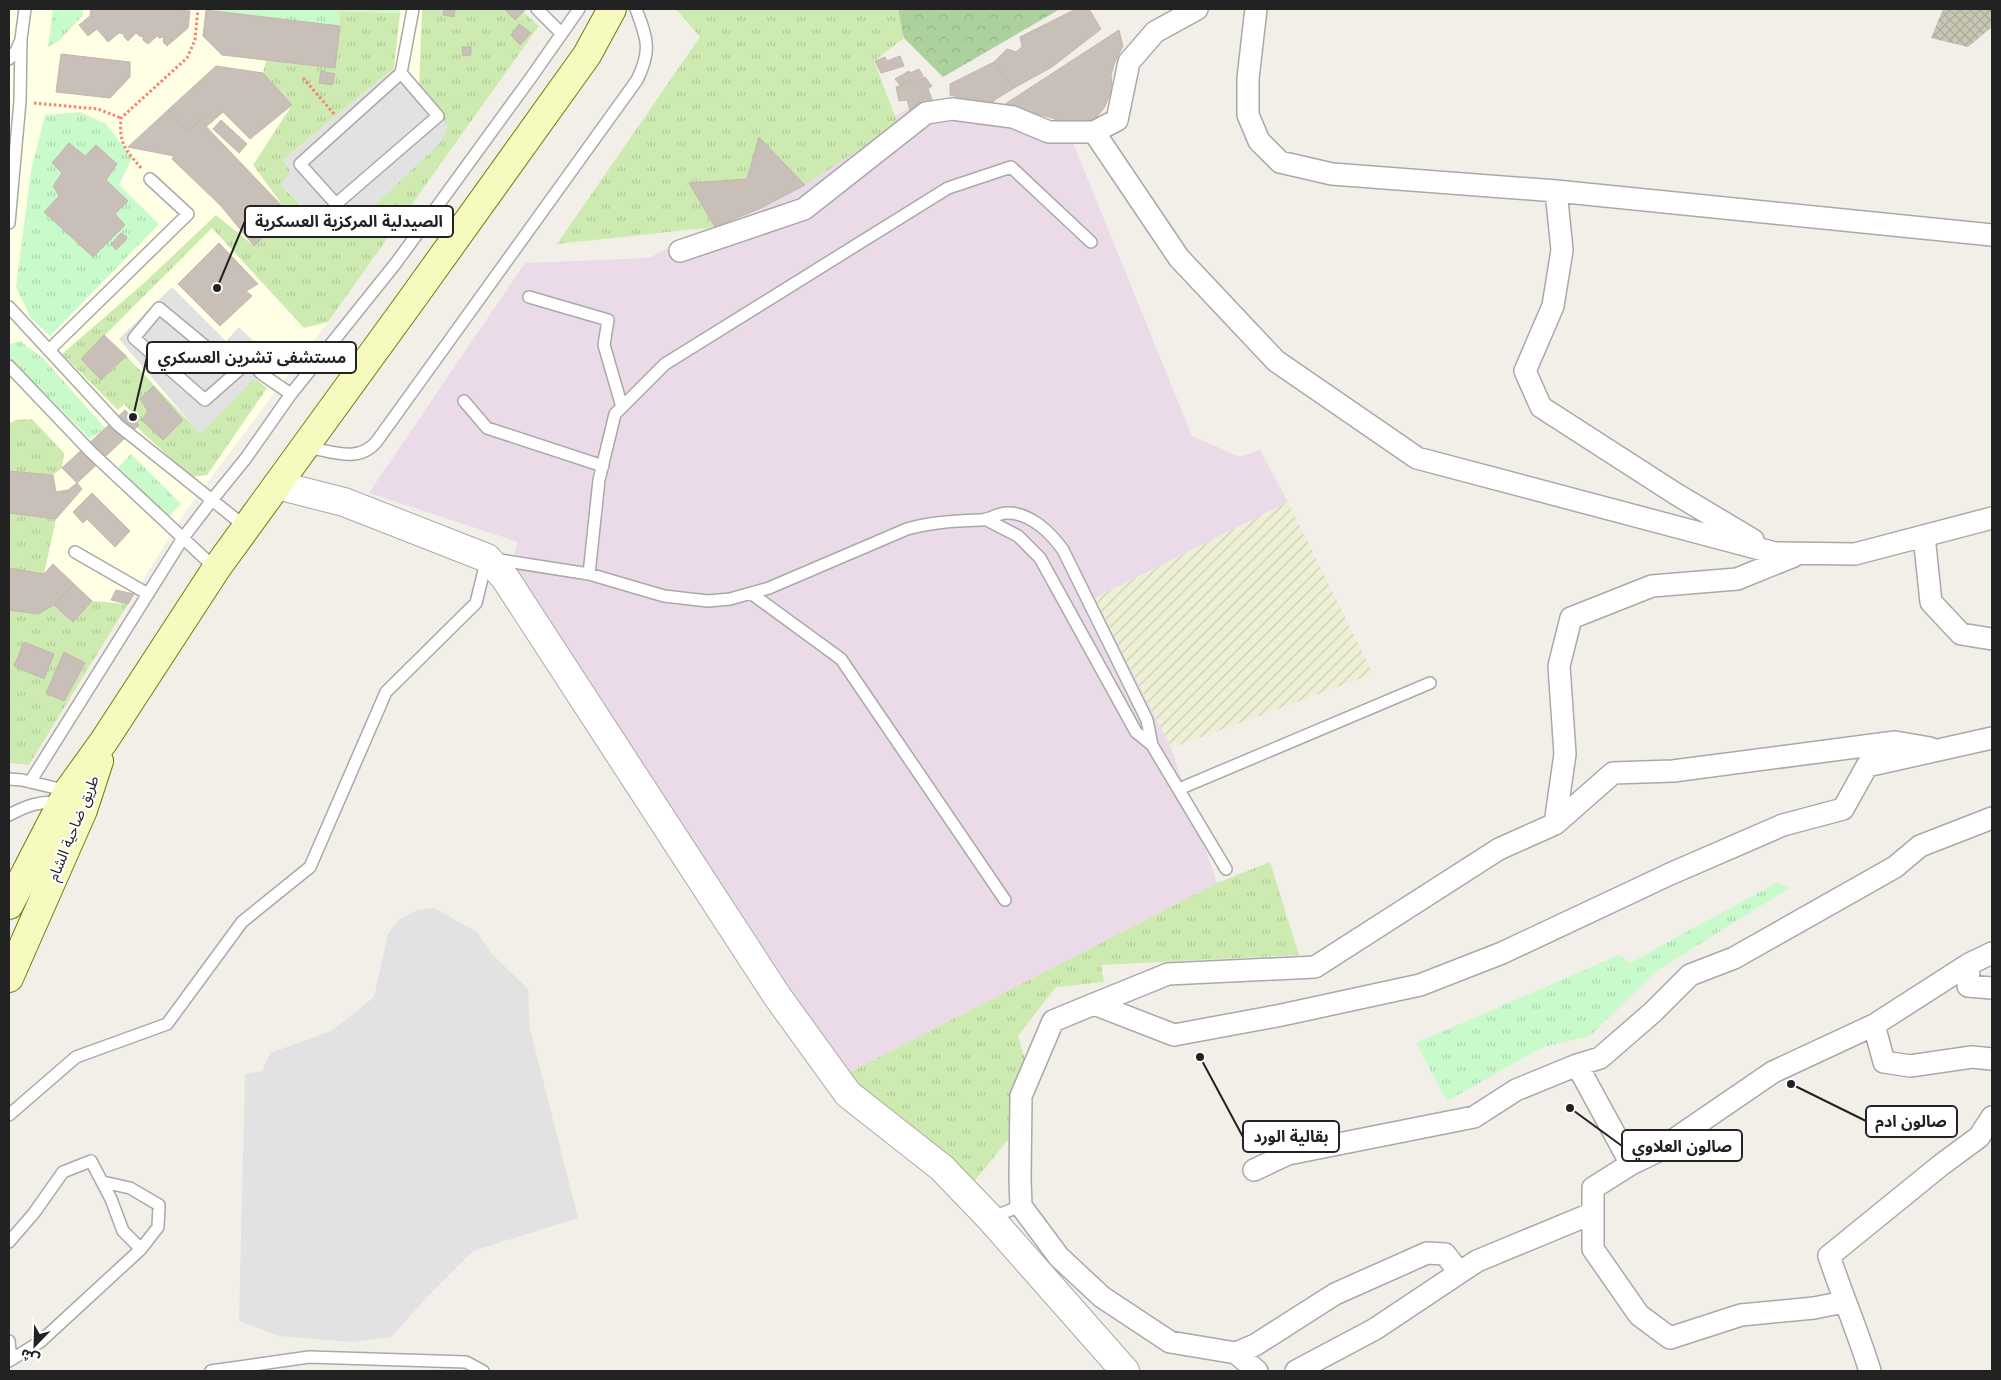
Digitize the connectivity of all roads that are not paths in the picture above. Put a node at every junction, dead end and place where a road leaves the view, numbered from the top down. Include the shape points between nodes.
1 (18, 9) edge
2 (25, 9) edge
3 (413, 9) edge
4 (537, 9) edge
5 (580, 9) edge
6 (612, 9) edge
7 (636, 9) edge
8 (1197, 9) edge
9 (1256, 9) edge
10 (561, 33) junction
11 (21, 39) junction
12 (9, 59) edge
13 (401, 73) junction
14 (1094, 132) junction
15 (150, 179) road end
16 (1556, 191) junction
17 (9, 223) edge
18 (1992, 235) edge
19 (1091, 242) dead end
20 (680, 252) dead end
21 (529, 297) dead end
22 (10, 312) edge
23 (49, 350) junction
24 (248, 361) junction
25 (9, 366) edge
26 (291, 394) junction
27 (464, 401) dead end
28 (622, 407) junction
29 (305, 446) junction
30 (603, 466) junction
31 (277, 485) junction
32 (212, 500) junction
33 (1992, 518) edge
34 (987, 520) junction
35 (246, 528) junction
36 (1924, 536) junction
37 (183, 538) junction
38 (75, 552) dead end
39 (1775, 553) junction
40 (1802, 553) junction
41 (487, 558) junction
42 (216, 569) junction
43 (590, 574) junction
44 (1082, 589) junction
45 (148, 594) junction
46 (752, 594) junction
47 (1063, 600) junction
48 (1992, 639) edge
49 (1430, 683) dead end
50 (1992, 738) edge
51 (104, 741) junction
52 (1152, 745) junction
53 (1940, 750) junction
54 (9, 779) edge
55 (30, 782) junction
56 (1179, 789) junction
57 (64, 797) junction
58 (9, 815) edge
59 (1992, 818) edge
60 (1555, 824) junction
61 (1226, 869) dead end
62 (1005, 900) dead end
63 (9, 906) edge
64 (1992, 953) edge
65 (1969, 964) junction
66 (9, 978) edge
67 (1992, 988) edge
68 (1094, 1004) junction
69 (1874, 1025) junction
70 (1992, 1059) edge
71 (1578, 1064) junction
72 (9, 1115) edge
73 (1992, 1117) edge
74 (1631, 1164) junction
75 (1254, 1170) dead end
76 (103, 1182) junction
77 (1021, 1206) junction
78 (1593, 1213) junction
79 (990, 1218) junction
80 (9, 1242) edge
81 (141, 1249) junction
82 (1459, 1272) junction
83 (1844, 1302) junction
84 (9, 1341) edge
85 (1236, 1353) junction
86 (10, 1360) edge
87 (210, 1371) edge
88 (483, 1371) edge
89 (1125, 1371) edge
90 (1257, 1371) edge
91 (1296, 1371) edge
92 (1870, 1371) edge

1 - 11 lane
2 - 11 lane
3 - 13 lane
4 - 10 lane
5 - 10 lane
6 - 29 main road via 588,55
7 - 29 lane via 647,48 636,80 377,441 356,456
8 - 14 street via 1155,32 1129,62 1117,120
9 - 16 street via 1248,78 1248,115 1259,140 1280,162 1332,174
10 - 26 lane via 396,263
11 - 12 lane
11 - 17 lane via 20,101
13 - 13 lane via 300,164 336,204 438,116
14 - 20 street via 1049,132 1013,117 952,108 926,113 804,209
14 - 39 street via 1179,258 1276,361 1417,458
15 - 23 lane via 188,214
16 - 18 street
16 - 39 street via 1562,250 1553,306 1525,371 1541,407
19 - 28 lane via 1011,167 948,188 666,364
21 - 28 lane via 608,320 604,344
22 - 23 lane
23 - 32 lane via 118,425
24 - 24 lane via 217,356 159,308 134,338 205,400
24 - 26 lane
25 - 37 lane via 92,452
26 - 32 lane
27 - 30 lane via 487,428
28 - 30 lane via 615,414
29 - 31 main road
30 - 43 lane
31 - 35 main road
31 - 41 street via 344,502
32 - 35 lane
32 - 37 lane
33 - 36 street
34 - 44 lane via 1006,513 1033,521 1045,529 1063,550
34 - 46 lane via 940,521 907,529
34 - 47 lane via 1010,530 1033,550
35 - 42 main road
36 - 40 street via 1855,554
36 - 48 street via 1931,602 1960,634
37 - 42 lane
37 - 45 lane
38 - 45 lane
39 - 40 street
40 - 60 street via 1737,580 1652,586 1571,618 1559,666 1565,754
41 - 43 lane
41 - 72 lane via 476,604 386,692 310,867 242,922 167,1024 76,1057
41 - 79 street via 505,578 777,996 848,1094 942,1168
42 - 51 main road
43 - 46 lane via 686,600 730,599
44 - 47 lane
44 - 52 lane via 1147,720
45 - 55 lane
46 - 62 lane via 841,659
47 - 52 lane via 1136,732
49 - 56 lane
50 - 53 street
51 - 57 main road, طريق ضاحية الشام
51 - 66 main road, طريق ضاحية الشام via 83,810
52 - 56 lane
53 - 60 street via 1895,742 1673,771 1613,773
53 - 68 street via 1867,766 1843,809 1783,825 1502,953 1420,985 1174,1035
54 - 55 lane
55 - 57 lane
56 - 61 lane
57 - 58 lane via 34,804
57 - 63 main road, طريق ضاحية الشام
59 - 71 street via 1920,846 1896,867 1734,958 1690,975 1600,1058
60 - 68 street via 1499,849 1315,967 1168,974
64 - 65 street
65 - 67 street via 1968,986
65 - 69 street
68 - 77 street via 1053,1021 1021,1096
69 - 70 street via 1884,1062 1910,1066 1972,1057
69 - 74 street via 1772,1072 1656,1152
71 - 74 street
71 - 75 street via 1516,1090 1474,1117 1288,1154
73 - 83 street via 1979,1137 1829,1256
74 - 78 street via 1592,1188
76 - 80 lane via 91,1161 62,1172
76 - 81 lane via 123,1230
76 - 81 lane via 130,1188 159,1205 158,1227
77 - 79 lane
77 - 85 street via 1059,1257 1102,1297 1170,1342
78 - 82 street via 1476,1261
78 - 83 street via 1593,1249 1639,1315 1670,1338 1741,1315
79 - 89 street
81 - 86 lane via 40,1342
82 - 85 street via 1445,1254 1427,1253 1335,1294 1255,1345
82 - 91 street via 1375,1329
83 - 92 street
84 - 86 lane
85 - 90 street
87 - 88 lane via 308,1357 466,1362

